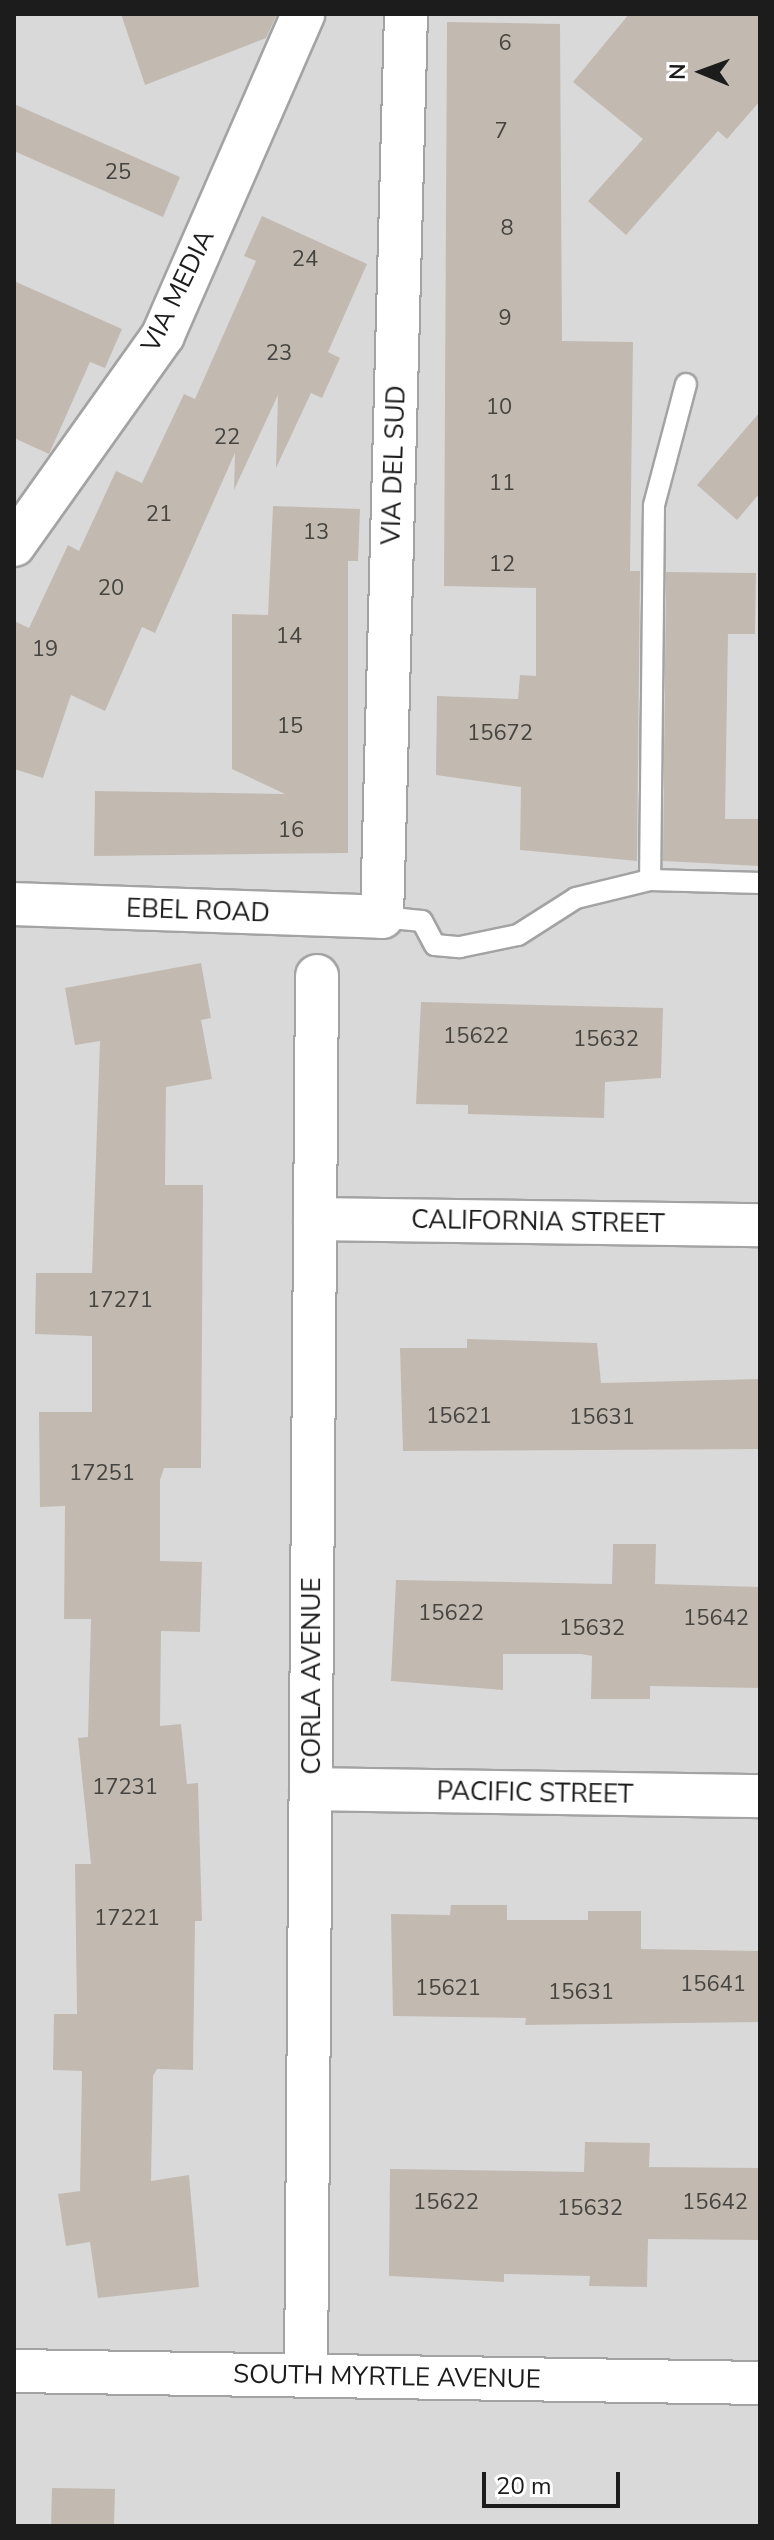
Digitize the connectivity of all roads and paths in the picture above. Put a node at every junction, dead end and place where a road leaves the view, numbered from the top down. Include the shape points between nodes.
1 (303, 14) edge
2 (406, 14) edge
3 (686, 384) dead end
4 (14, 545) edge
5 (650, 880) junction
6 (760, 883) edge
7 (14, 904) edge
8 (382, 917) junction
9 (317, 976) dead end
10 (315, 1219) junction
11 (760, 1225) edge
12 (311, 1789) junction
13 (760, 1796) edge
14 (14, 2371) edge
15 (306, 2376) junction
16 (760, 2383) edge

1 - 4 street, VIA MEDIA via 163,335
2 - 8 street, VIA DEL SUD
3 - 5 lane via 654,505
5 - 6 lane
5 - 8 lane via 576,898 518,935 460,947 435,945 422,921
7 - 8 street, EBEL ROAD
9 - 10 street, CORLA AVENUE
10 - 11 street, CALIFORNIA STREET
10 - 12 street, CORLA AVENUE
12 - 13 street, PACIFIC STREET
12 - 15 street, CORLA AVENUE
14 - 15 street, SOUTH MYRTLE AVENUE
15 - 16 street, SOUTH MYRTLE AVENUE

